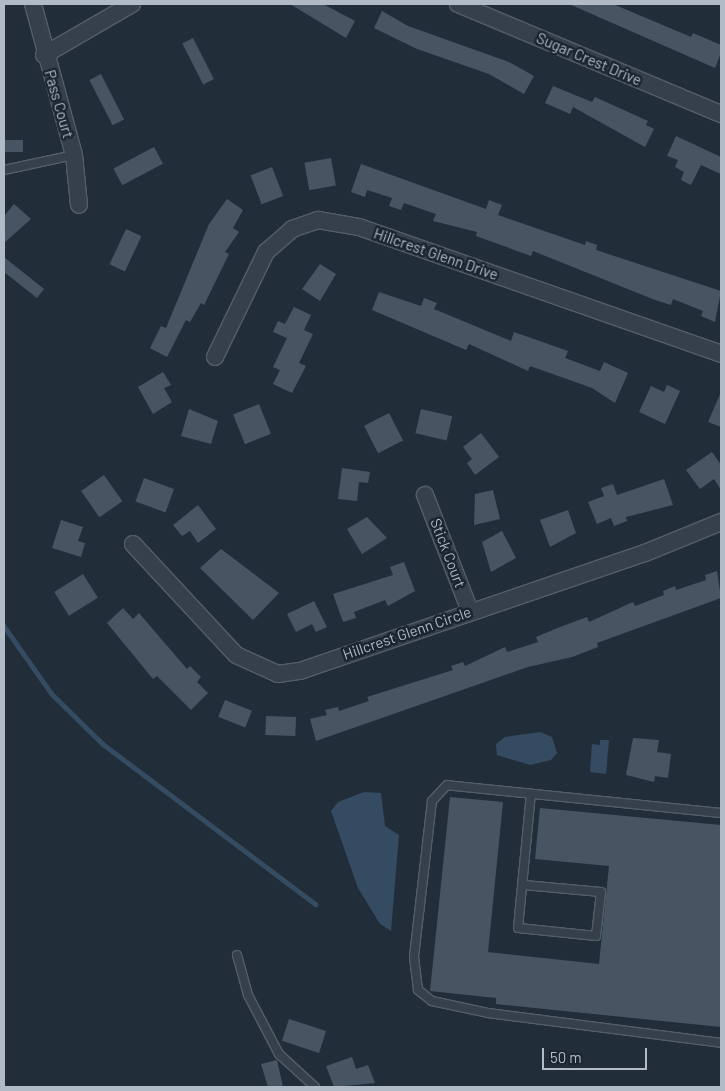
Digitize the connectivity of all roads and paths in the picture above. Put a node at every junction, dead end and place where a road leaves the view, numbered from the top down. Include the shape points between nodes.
1 (33, 4) edge
2 (132, 4) edge
3 (458, 4) edge
4 (44, 54) junction
5 (721, 114) edge
6 (74, 155) junction
7 (4, 170) edge
8 (79, 205) dead end
9 (721, 354) edge
10 (215, 357) dead end
11 (425, 495) dead end
12 (721, 522) edge
13 (133, 544) dead end
14 (470, 611) junction
15 (531, 794) junction
16 (721, 813) edge
17 (524, 885) junction
18 (237, 955) dead end
19 (721, 1043) edge
20 (315, 1087) edge

1 - 4 street, Pass Court
2 - 4 street
3 - 5 street, Sugar Crest Drive
4 - 6 street, Pass Court
6 - 7 lane
6 - 8 street, Pass Court
9 - 10 street, Hillcrest Glenn Drive via 359,227 318,220 292,229 266,252
11 - 14 street, Stick Court
12 - 14 street, Hillcrest Glenn Circle via 645,553
13 - 14 street, Hillcrest Glenn Circle via 236,655 278,674 300,671
15 - 16 lane
15 - 17 lane
15 - 19 lane via 447,785 432,801 414,957 418,990 432,1001 488,1013
17 - 17 lane via 518,928 596,936 601,892
18 - 20 lane via 248,994 279,1054

